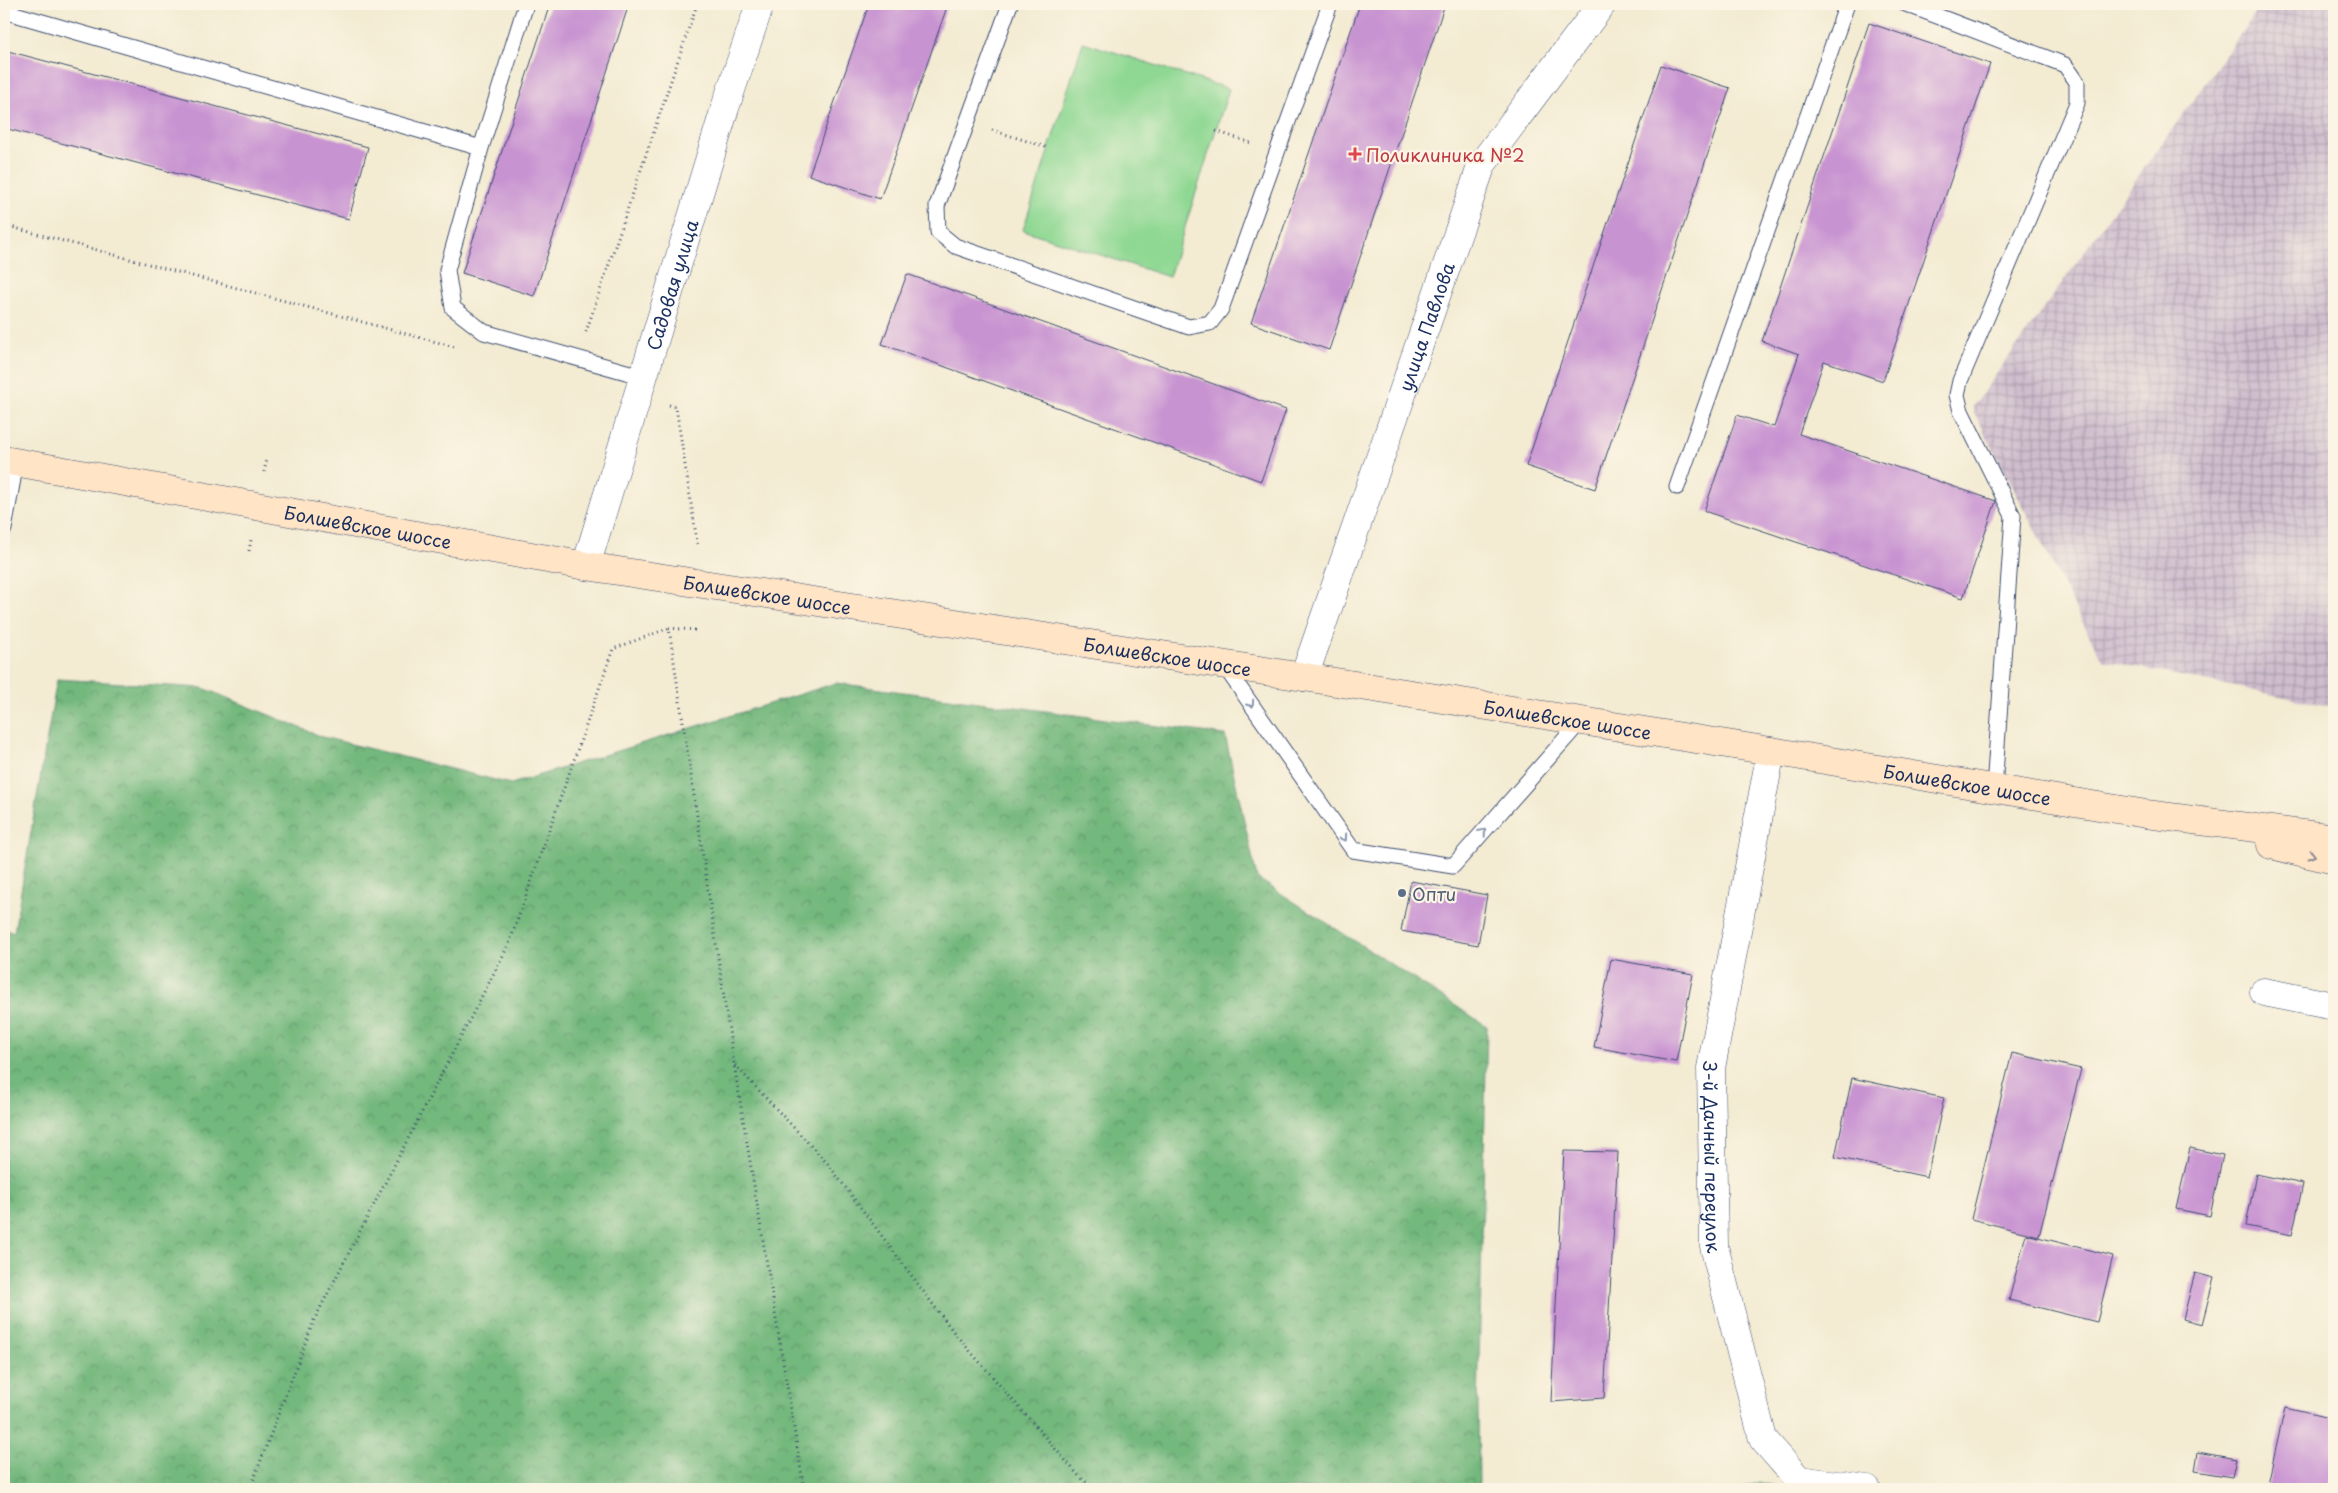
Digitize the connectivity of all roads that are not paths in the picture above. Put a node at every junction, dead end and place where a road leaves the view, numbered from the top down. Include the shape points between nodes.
1 (526, 4) edge
2 (760, 4) edge
3 (1010, 4) edge
4 (1330, 4) edge
5 (1602, 4) edge
6 (1846, 4) edge
7 (1906, 4) edge
8 (4, 11) edge
9 (481, 148) junction
10 (641, 387) junction
11 (10, 461) edge
12 (1677, 487) dead end
13 (4, 529) edge
14 (586, 566) junction
15 (1223, 664) junction
16 (1304, 677) junction
17 (1580, 722) junction
18 (1771, 751) junction
19 (1994, 788) junction
20 (2146, 814) junction
21 (2334, 838) edge
22 (2334, 860) edge
23 (2264, 992) dead end
24 (2334, 1006) edge
25 (1868, 1489) edge

1 - 9 lane
2 - 10 street, Садовая улица via 725,108
3 - 4 lane via 937,206 938,232 955,246 1189,327 1210,323 1221,309
5 - 16 street, улица Павлова via 1482,164
6 - 12 lane
7 - 19 lane via 2065,65 2077,82 2077,102 1957,395 1961,411 2013,516
8 - 9 lane
9 - 10 lane via 447,270 453,308 484,332 578,358
10 - 14 street, Садовая улица
11 - 13 lane
11 - 14 main road, Болшевское шоссе
14 - 15 main road, Болшевское шоссе
15 - 16 main road, Болшевское шоссе
15 -> 17 lane via 1353,850 1371,853 1453,866
16 - 17 main road, Болшевское шоссе
17 - 18 main road, Болшевское шоссе
18 - 19 main road, Болшевское шоссе
18 - 25 street, 3-й Дачный переулок via 1712,1068 1714,1246 1763,1439 1799,1480
19 - 20 main road, Болшевское шоссе
20 - 21 main road, Болшевское шоссе
20 -> 22 main road
23 - 24 street

